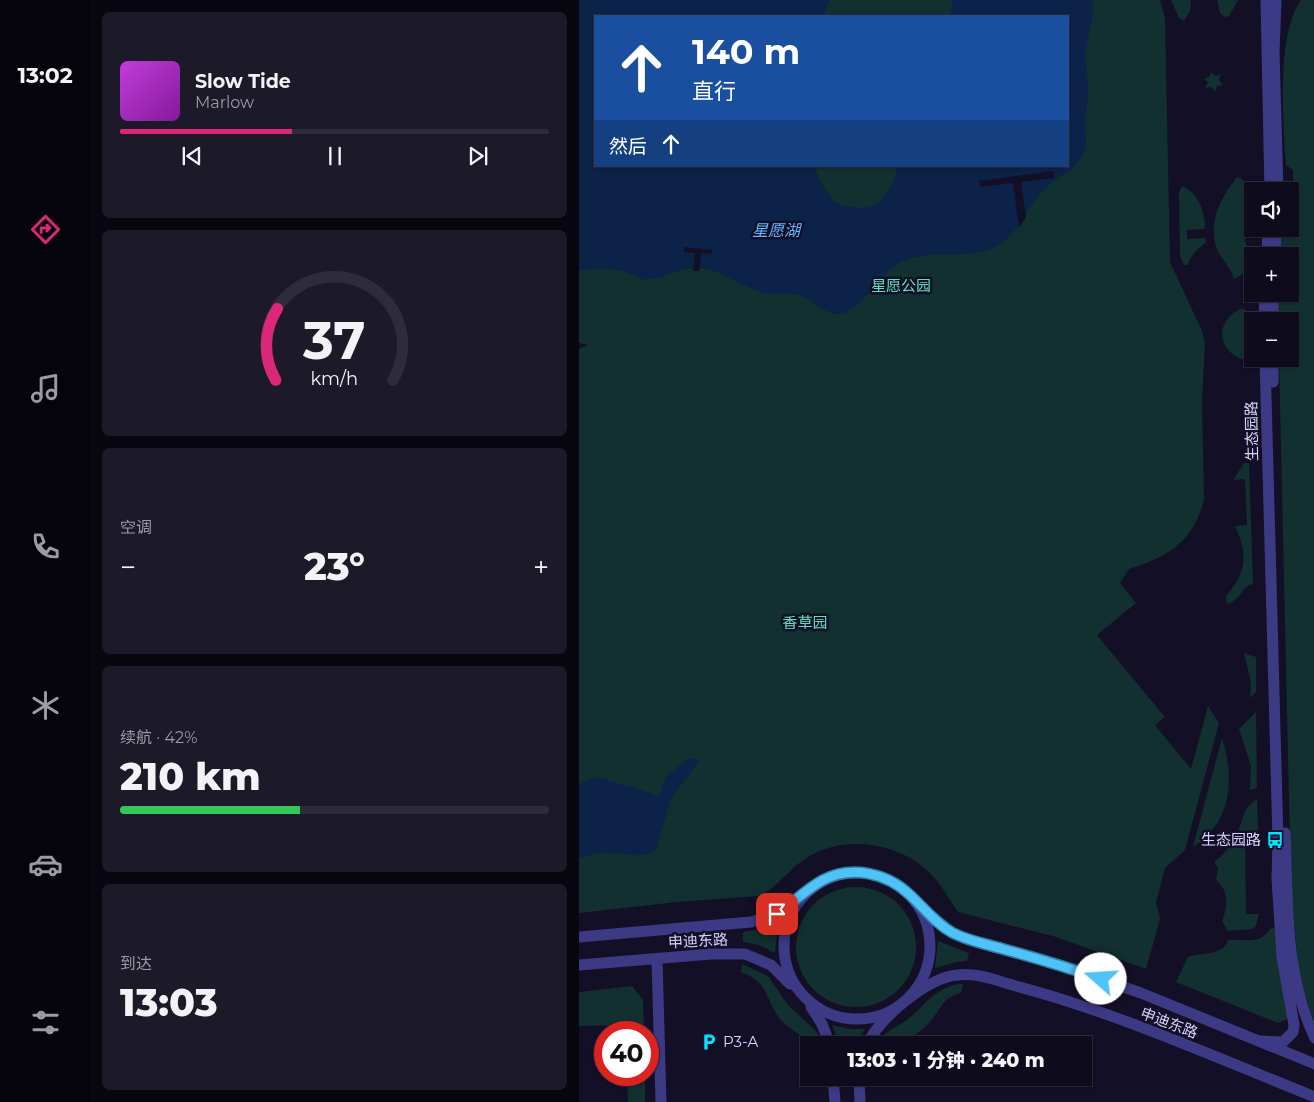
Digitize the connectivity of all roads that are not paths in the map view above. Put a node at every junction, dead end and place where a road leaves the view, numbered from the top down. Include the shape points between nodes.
1 (1266, 0) edge
2 (1276, 0) edge
3 (1270, 182) edge
4 (1278, 182) edge
5 (1265, 367) edge
6 (1273, 367) edge
7 (804, 894) junction
8 (909, 894) junction
9 (579, 937) edge
10 (657, 958) junction
11 (579, 965) edge
12 (803, 998) junction
13 (901, 1006) junction
14 (827, 1036) edge
15 (872, 1036) edge
16 (1314, 1038) edge
17 (1260, 1041) junction
18 (1314, 1064) edge
19 (834, 1086) edge
20 (859, 1086) edge
21 (1314, 1097) edge
22 (661, 1102) edge
23 (835, 1102) edge
24 (860, 1102) edge

1 - 3 street
2 - 4 street
5 - 17 street, 生态园路 via 1277,879 1282,956 1294,1025 1293,1032 1283,1042 1271,1044
6 - 16 street, 生态园路 via 1288,909 1296,983
7 - 8 street via 823,880 845,873 868,873 890,880
7 - 9 street, 申迪东路 via 777,914 751,922
7 - 12 street via 791,913 783,937 784,962 793,985
8 - 13 street via 923,913 929,932 930,952 926,972
8 - 17 street, 申迪东路 via 935,921 960,936 1077,971
10 - 11 street, 申迪东路
10 - 12 street, 申迪东路 via 745,954 771,965
10 - 22 street
12 - 13 street via 836,1018 859,1020 881,1016
12 - 14 street
13 - 15 street
13 - 21 street, 申迪东路 via 944,978 975,975 1057,997
17 - 18 street, 申迪东路
19 - 23 street
20 - 24 street

